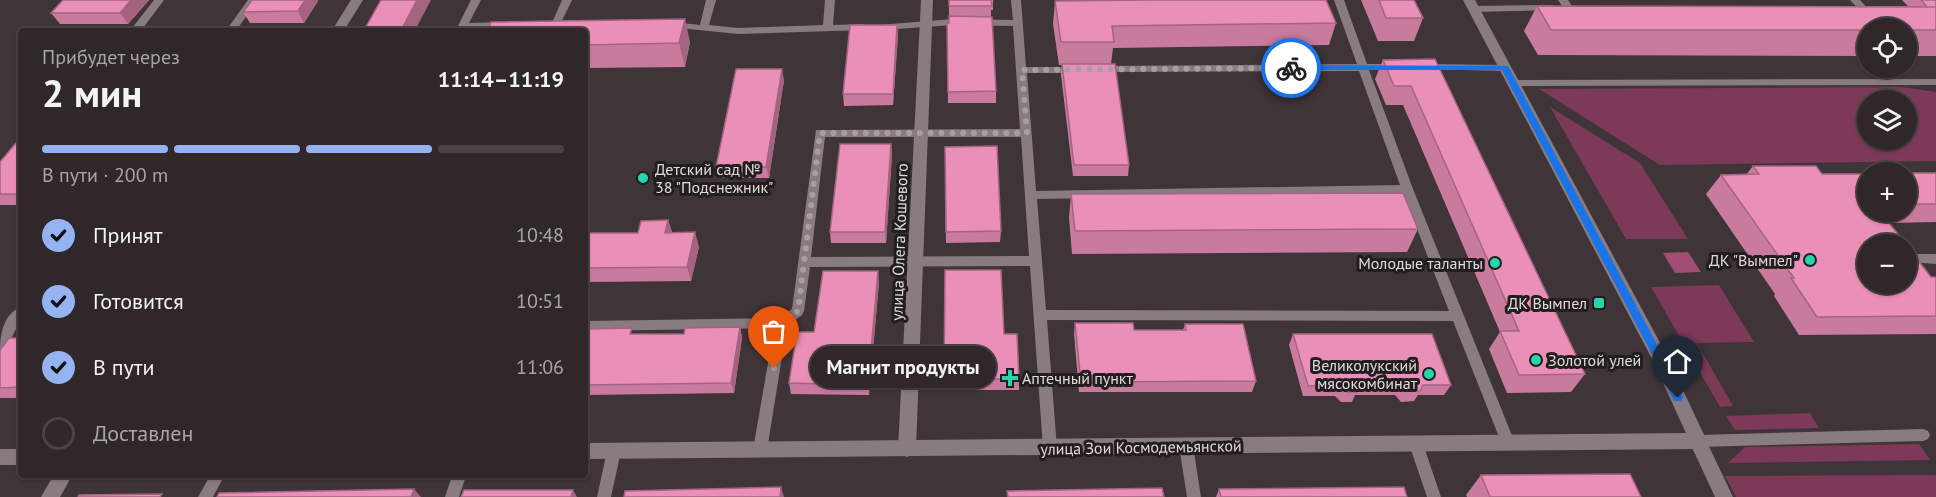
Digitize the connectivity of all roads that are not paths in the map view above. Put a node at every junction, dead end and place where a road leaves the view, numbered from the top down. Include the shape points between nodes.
1 (159, 0) edge
2 (253, 0) edge
3 (357, 0) edge
4 (476, 0) edge
5 (567, 0) edge
6 (711, 0) edge
7 (830, 0) edge
8 (927, 0) edge
9 (1016, 0) edge
10 (1339, 0) edge
11 (1855, 0) edge
12 (1471, 4) edge
13 (1565, 4) edge
14 (1580, 8) edge
15 (1857, 15) edge
16 (1869, 15) junction
17 (1880, 17) edge
18 (1018, 23) junction
19 (659, 25) edge
20 (926, 25) junction
21 (521, 26) edge
22 (544, 26) edge
23 (556, 26) junction
24 (567, 26) edge
25 (704, 27) junction
26 (828, 27) junction
27 (137, 28) edge
28 (233, 28) edge
29 (340, 28) edge
30 (462, 28) edge
31 (496, 28) edge
32 (1362, 67) junction
33 (1505, 68) junction
34 (1022, 70) junction
35 (1513, 82) junction
36 (1936, 82) edge
37 (922, 133) junction
38 (1027, 133) junction
39 (1407, 189) junction
40 (1031, 195) junction
41 (1917, 259) edge
42 (1936, 259) edge
43 (917, 261) junction
44 (1036, 261) junction
45 (804, 262) junction
46 (18, 315) edge
47 (1040, 315) junction
48 (1456, 316) junction
49 (781, 323) junction
50 (588, 326) edge
51 (4, 329) edge
52 (0, 347) edge
53 (1923, 435) dead end
54 (1698, 441) junction
55 (1416, 444) junction
56 (1508, 444) junction
57 (1186, 446) junction
58 (1050, 448) junction
59 (907, 449) junction
60 (760, 450) junction
61 (588, 451) edge
62 (615, 451) junction
63 (18, 456) edge
64 (0, 457) edge
65 (62, 478) edge
66 (216, 478) edge
67 (458, 478) edge
68 (50, 497) edge
69 (205, 497) edge
70 (452, 497) edge
71 (604, 497) edge
72 (1194, 497) edge
73 (1434, 497) edge
74 (1724, 497) edge

1 - 27 lane
2 - 28 lane
3 - 29 street
4 - 30 lane
5 - 23 lane
6 - 25 lane
7 - 26 lane
8 - 20 street, улица Олега Кошевого
9 - 18 lane
10 - 32 lane
11 - 16 lane
12 - 13 lane
12 - 33 street
13 - 14 lane
15 - 16 lane
16 - 17 lane
18 - 20 lane
18 - 34 lane
19 - 25 lane
20 - 26 lane
20 - 37 street, улица Олега Кошевого
21 - 31 lane
22 - 23 lane
23 - 24 lane
25 - 26 lane via 738,31
30 - 31 lane
32 - 33 lane
32 - 34 lane
32 - 39 lane
33 - 35 street
34 - 38 lane
35 - 36 lane
35 - 54 street via 1658,355
37 - 38 lane
37 - 43 street, улица Олега Кошевого
37 - 45 lane via 820,133
38 - 40 lane
39 - 40 lane
39 - 48 lane
40 - 44 lane
41 - 42 lane
43 - 44 lane
43 - 45 lane
43 - 59 street, улица Олега Кошевого
44 - 47 lane
45 - 49 lane via 798,311
46 - 51 lane
47 - 48 lane
47 - 58 lane
48 - 56 lane
49 - 50 lane
49 - 60 lane
51 - 52 lane
53 - 54 lane
54 - 56 street, улица Зои Космодемьянской
54 - 74 street
55 - 56 street, улица Зои Космодемьянской
55 - 57 street, улица Зои Космодемьянской
55 - 73 lane
57 - 58 street, улица Зои Космодемьянской
57 - 72 lane
58 - 59 street, улица Зои Космодемьянской
59 - 60 street, улица Зои Космодемьянской
60 - 62 street, улица Зои Космодемьянской
61 - 62 street, улица Зои Космодемьянской
62 - 71 lane
63 - 64 street
65 - 68 street
66 - 69 lane
67 - 70 lane

